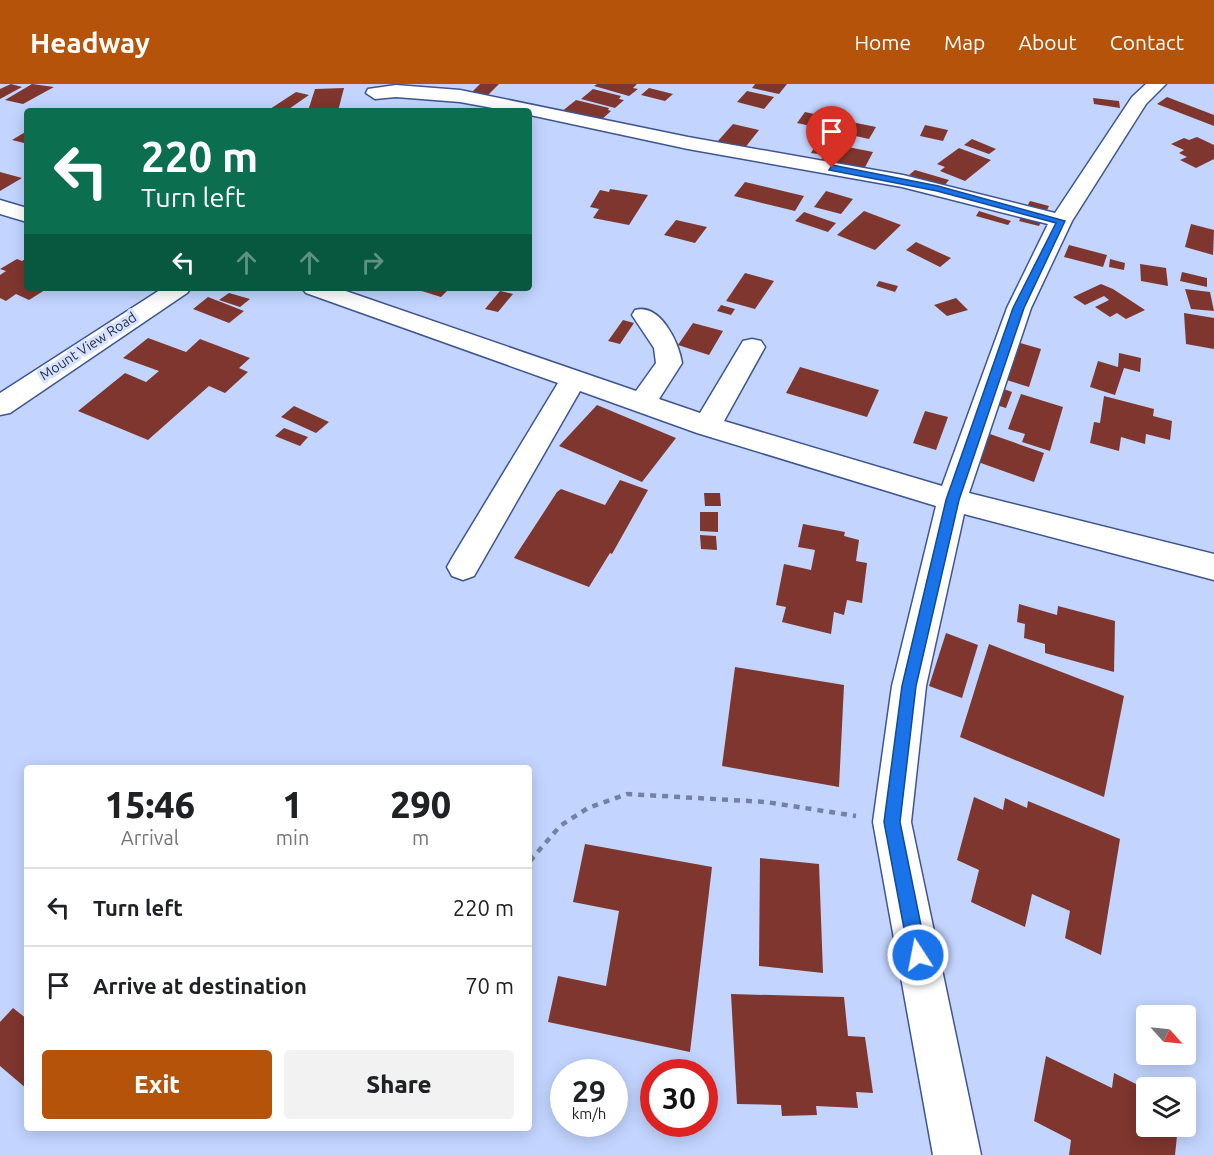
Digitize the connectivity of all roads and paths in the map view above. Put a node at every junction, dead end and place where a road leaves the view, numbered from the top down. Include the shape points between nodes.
1 (1157, 84) edge
2 (373, 96) edge
3 (521, 108) edge
4 (532, 110) edge
5 (0, 207) edge
6 (24, 214) edge
7 (1061, 221) junction
8 (174, 291) edge
9 (323, 291) edge
10 (644, 315) dead end
11 (752, 347) dead end
12 (574, 379) junction
13 (642, 403) junction
14 (0, 406) edge
15 (707, 426) junction
16 (952, 500) junction
17 (463, 567) dead end
18 (1214, 567) edge
19 (892, 822) junction
20 (532, 859) edge
21 (957, 1155) edge

1 - 7 street via 1139,101
2 - 3 street via 396,91 450,95
4 - 7 street via 688,143 903,181
5 - 6 street
7 - 16 street via 1018,308
8 - 14 street, Mount View Road
9 - 12 street
10 - 13 street via 667,347 669,363
11 - 15 street
12 - 13 street
12 - 17 street
13 - 15 street
15 - 16 street
16 - 18 street
16 - 19 street via 909,686
19 - 20 path via 766,802 627,794 588,808 560,826
19 - 21 street

